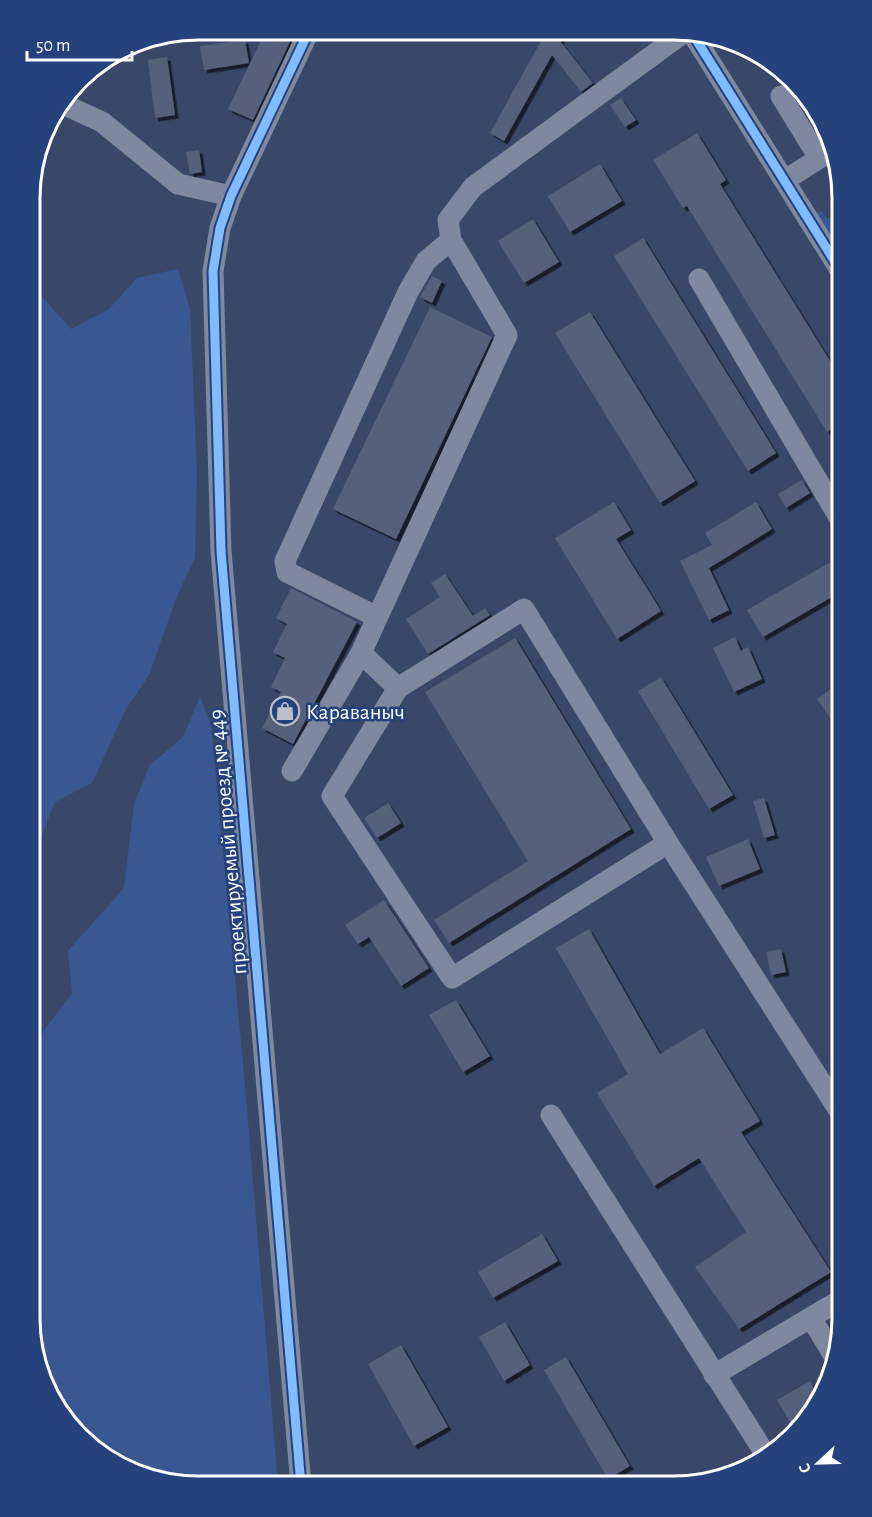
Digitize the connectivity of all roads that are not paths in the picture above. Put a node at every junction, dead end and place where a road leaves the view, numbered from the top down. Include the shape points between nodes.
1 (304, 41) edge
2 (673, 41) edge
3 (698, 43) edge
4 (781, 96) dead end
5 (70, 107) edge
6 (823, 148) edge
7 (825, 155) edge
8 (785, 180) junction
9 (231, 196) junction
10 (451, 240) junction
11 (832, 257) edge
12 (699, 279) dead end
13 (832, 505) edge
14 (377, 617) junction
15 (361, 653) junction
16 (398, 687) junction
17 (292, 771) dead end
18 (668, 843) junction
19 (831, 1097) edge
20 (551, 1115) dead end
21 (831, 1306) edge
22 (811, 1318) junction
23 (828, 1346) edge
24 (714, 1375) junction
25 (762, 1449) edge
26 (300, 1476) edge

1 - 9 street, проектируемый проезд № 449
2 - 10 street via 473,187 448,220
3 - 8 street
4 - 6 street
5 - 9 street via 102,122 178,184
7 - 8 street
8 - 11 street
9 - 26 street, проектируемый проезд № 449 via 220,228 213,271 221,551
10 - 14 street via 507,335
10 - 14 street via 426,261 408,292 285,561 287,572
12 - 13 street
14 - 15 street
15 - 16 street
15 - 17 street
16 - 18 street via 524,609
16 - 18 street via 333,796 452,978
18 - 19 street
20 - 24 street
21 - 22 street
22 - 23 street
22 - 24 street
24 - 25 street

